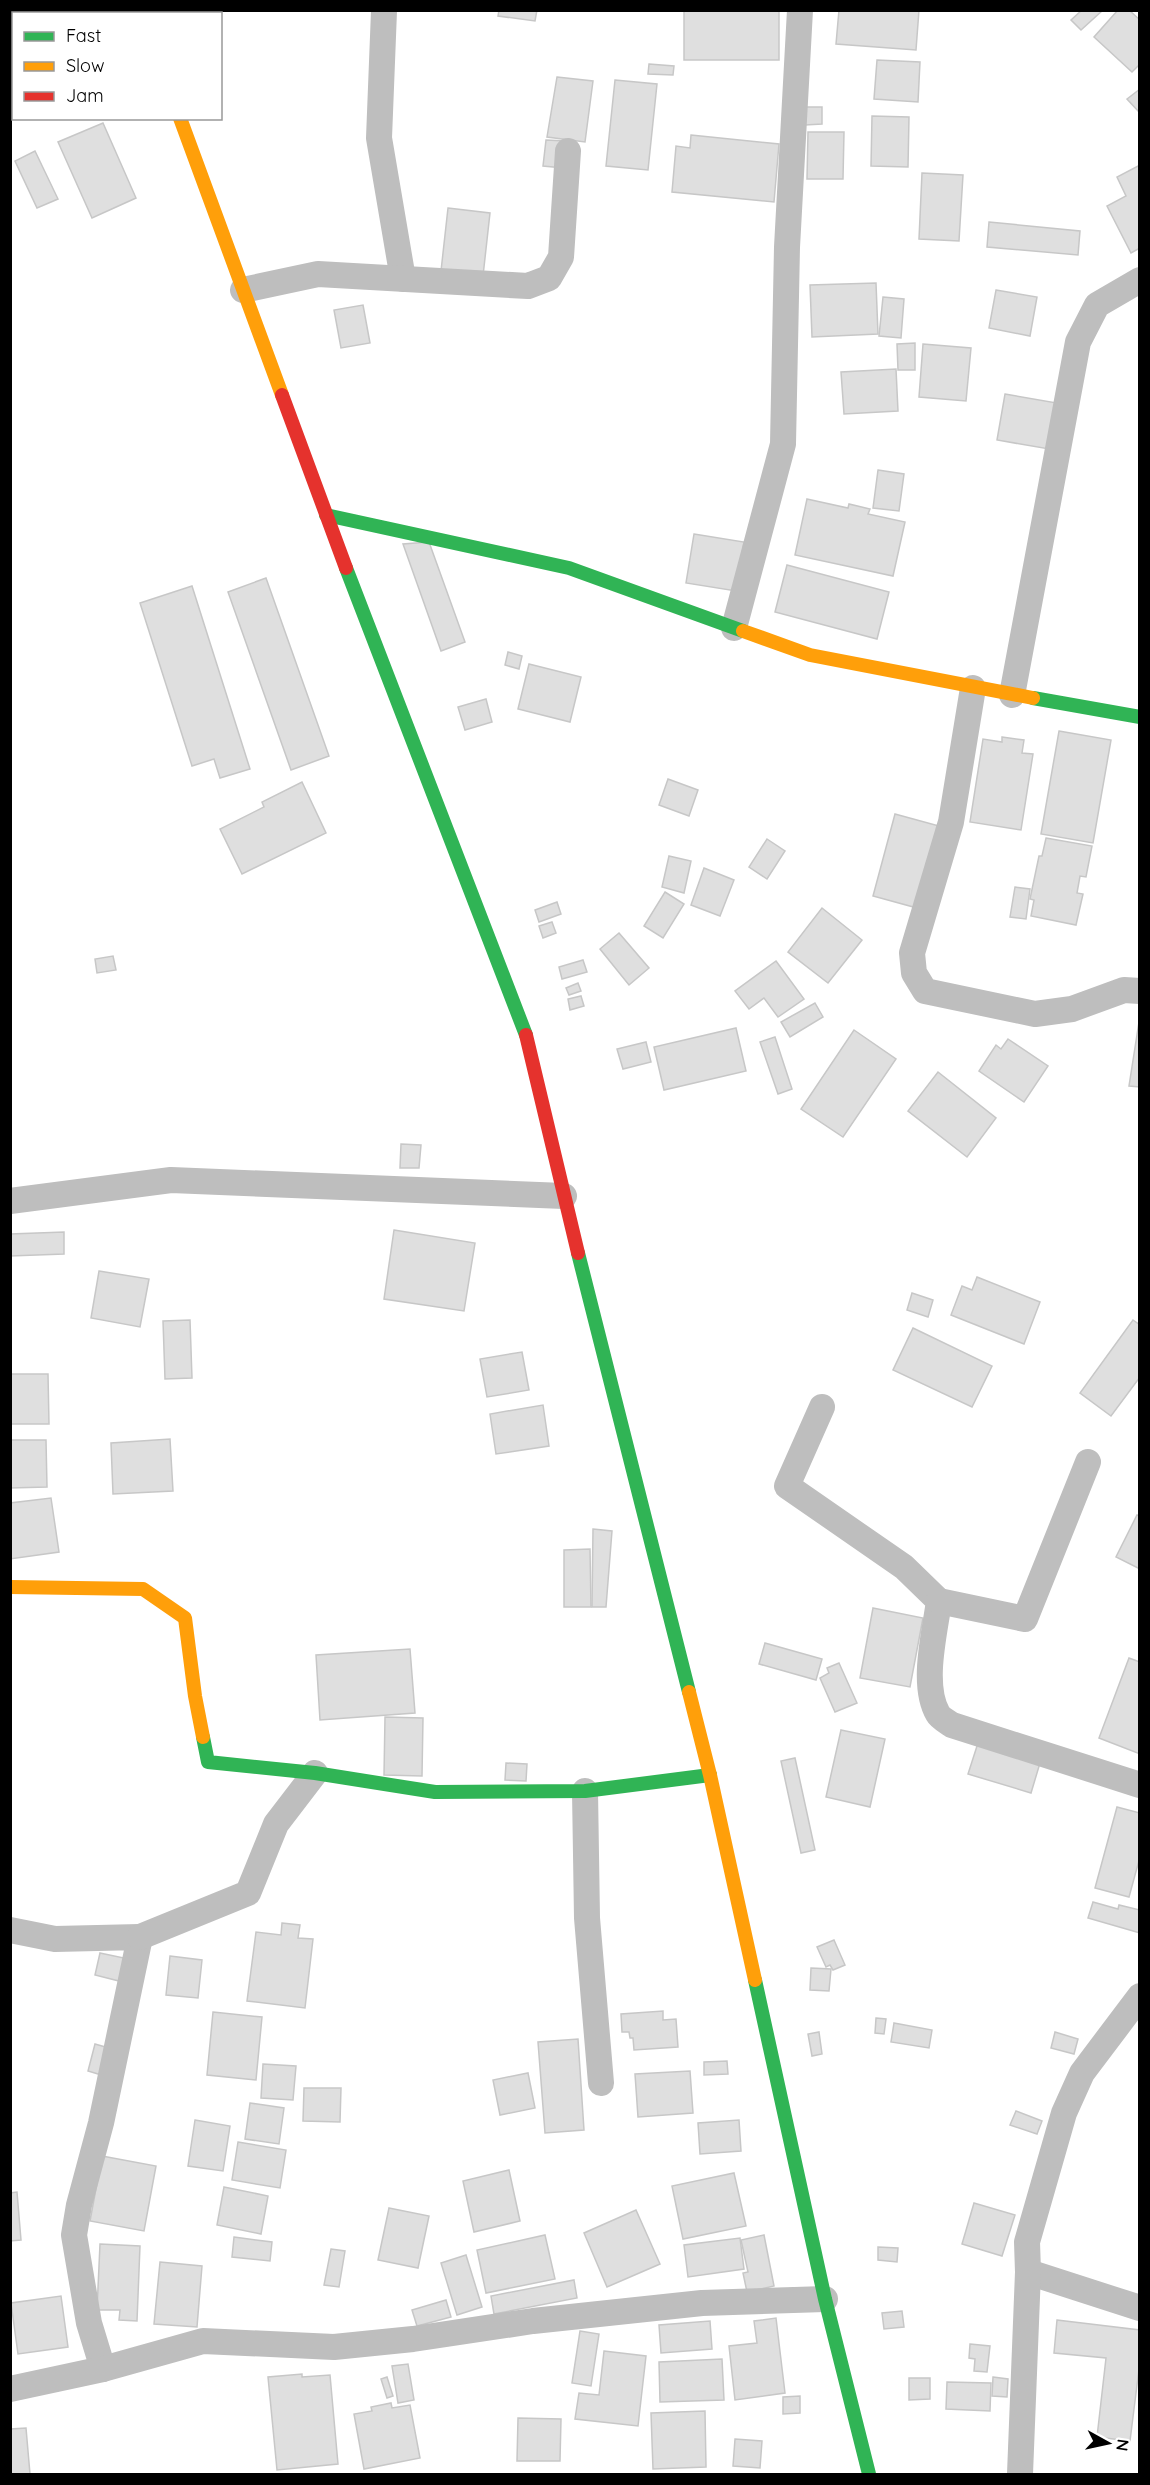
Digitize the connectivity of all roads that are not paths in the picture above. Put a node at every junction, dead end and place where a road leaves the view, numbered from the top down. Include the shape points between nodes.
1 (800, 10) edge
2 (384, 11) edge
3 (181, 120) edge
4 (568, 151) dead end
5 (403, 279) junction
6 (1140, 280) edge
7 (243, 290) junction
8 (326, 515) junction
9 (734, 628) junction
10 (973, 688) junction
11 (1012, 694) junction
12 (1140, 717) edge
13 (1140, 991) edge
14 (564, 1196) junction
15 (10, 1201) edge
16 (822, 1407) dead end
17 (1088, 1462) dead end
18 (10, 1587) edge
19 (939, 1601) junction
20 (315, 1773) junction
21 (710, 1775) junction
22 (1140, 1785) edge
23 (585, 1791) junction
24 (10, 1930) edge
25 (140, 1937) junction
26 (1140, 1996) edge
27 (601, 2083) dead end
28 (1028, 2272) junction
29 (825, 2299) junction
30 (1140, 2308) edge
31 (103, 2369) junction
32 (10, 2389) edge
33 (869, 2475) edge
34 (1020, 2475) edge

1 - 9 street via 787,247 783,444
2 - 5 street via 379,138
3 - 7 main road
4 - 5 street via 561,257 549,278 528,286
5 - 7 street via 318,274
6 - 11 street via 1096,305 1078,342
7 - 8 main road
8 - 9 main road via 569,568
8 - 14 main road via 529,1042
9 - 10 main road via 810,655
10 - 11 main road
10 - 13 street via 951,822 912,952 914,973 925,991 1035,1014 1072,1009 1124,990
11 - 12 main road
14 - 15 street via 171,1180
14 - 21 main road
16 - 19 street via 787,1486 904,1567
17 - 19 street via 1025,1619
18 - 20 main road via 143,1589 185,1618 208,1761
19 - 22 street via 930,1665 931,1695 938,1715 952,1725
20 - 23 main road via 435,1792
20 - 25 street via 276,1824 248,1893
21 - 23 main road
21 - 29 main road
23 - 27 street via 587,1918
24 - 25 street via 55,1939
25 - 31 street via 74,2235 89,2323
26 - 28 street via 1082,2073 1064,2113 1027,2242
28 - 30 street
28 - 34 street
29 - 31 street via 691,2304 334,2347 203,2341
29 - 33 main road
31 - 32 street

